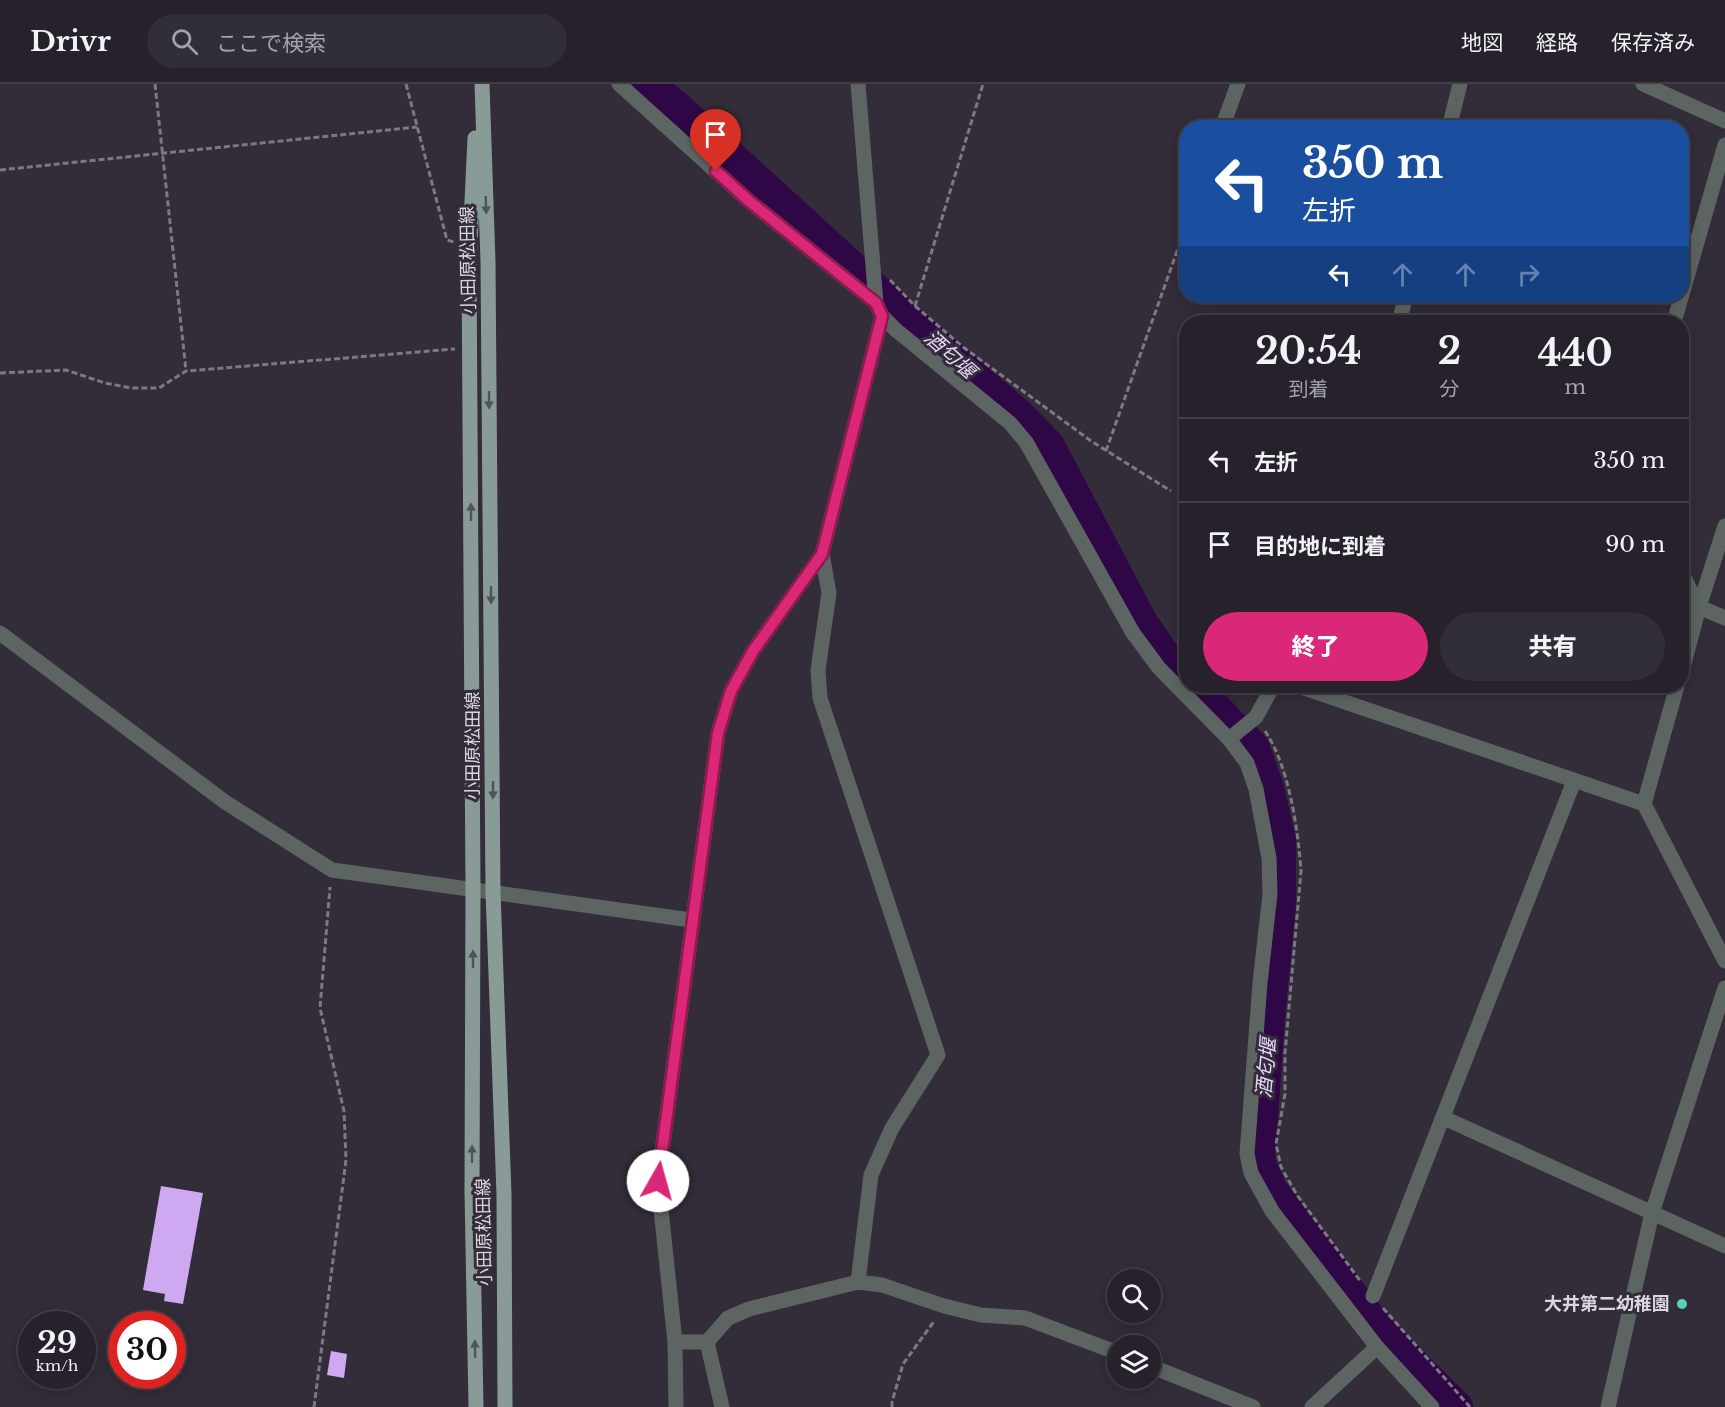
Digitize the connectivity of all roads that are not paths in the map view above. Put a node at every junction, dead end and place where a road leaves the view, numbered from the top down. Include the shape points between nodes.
1 (478, 84) edge
2 (482, 84) edge
3 (619, 84) edge
4 (858, 84) edge
5 (1238, 84) edge
6 (1460, 84) edge
7 (1643, 84) edge
8 (1225, 120) edge
9 (1451, 120) edge
10 (1725, 121) edge
11 (1725, 145) edge
12 (1689, 270) edge
13 (879, 310) junction
14 (1725, 526) edge
15 (822, 554) junction
16 (1689, 588) edge
17 (1699, 607) junction
18 (1725, 618) edge
19 (0, 633) edge
20 (1689, 645) edge
21 (1179, 689) edge
22 (1183, 693) edge
23 (1269, 693) edge
24 (1318, 693) edge
25 (1675, 693) edge
26 (1229, 739) junction
27 (1574, 781) junction
28 (1644, 804) junction
29 (473, 890) junction
30 (494, 892) junction
31 (691, 920) junction
32 (1725, 961) edge
33 (1723, 998) edge
34 (1444, 1118) junction
35 (1652, 1213) junction
36 (1725, 1246) edge
37 (858, 1282) junction
38 (1373, 1296) road end
39 (675, 1342) junction
40 (707, 1342) junction
41 (1377, 1347) junction
42 (1107, 1349) edge
43 (1161, 1370) edge
44 (476, 1407) edge
45 (505, 1407) edge
46 (676, 1407) edge
47 (722, 1407) edge
48 (1253, 1407) edge
49 (1312, 1407) edge
50 (1432, 1407) edge
51 (1608, 1407) edge

29 -> 1 main road, 小田原松田線 via 470,244
2 -> 30 main road, 小田原松田線 via 488,262
3 - 13 street via 749,201
4 - 13 street
5 - 8 street
6 - 9 street
7 - 10 street
11 - 12 street
13 - 15 street
13 - 21 street via 896,330 1010,423 1026,442 1133,633
14 - 17 street
15 - 31 street via 753,651 731,691 718,733
15 - 37 street via 829,593 818,670 820,698 938,1055 892,1128 871,1175
16 - 17 street
17 - 18 street
17 - 20 street
19 - 29 street via 225,802 332,870
22 - 26 street
23 - 26 street via 1256,717
24 - 27 street
25 - 28 street
26 - 41 street via 1247,763 1256,789 1269,858 1270,894 1247,1154 1251,1173 1272,1210
27 - 28 street
27 - 34 street
28 - 32 street
29 - 30 street
44 -> 29 main road, 小田原松田線
30 - 31 street
30 - 45 main road, 小田原松田線 via 504,1194
31 - 39 street via 658,1181
33 - 35 street
34 - 35 street
34 - 38 street
35 - 36 street
35 - 51 street
37 - 40 street via 749,1309 728,1318
37 - 42 street via 882,1284 981,1315 1025,1318
39 - 40 street
39 - 46 street
40 - 47 street
41 - 49 street
41 - 50 street
43 - 48 street

